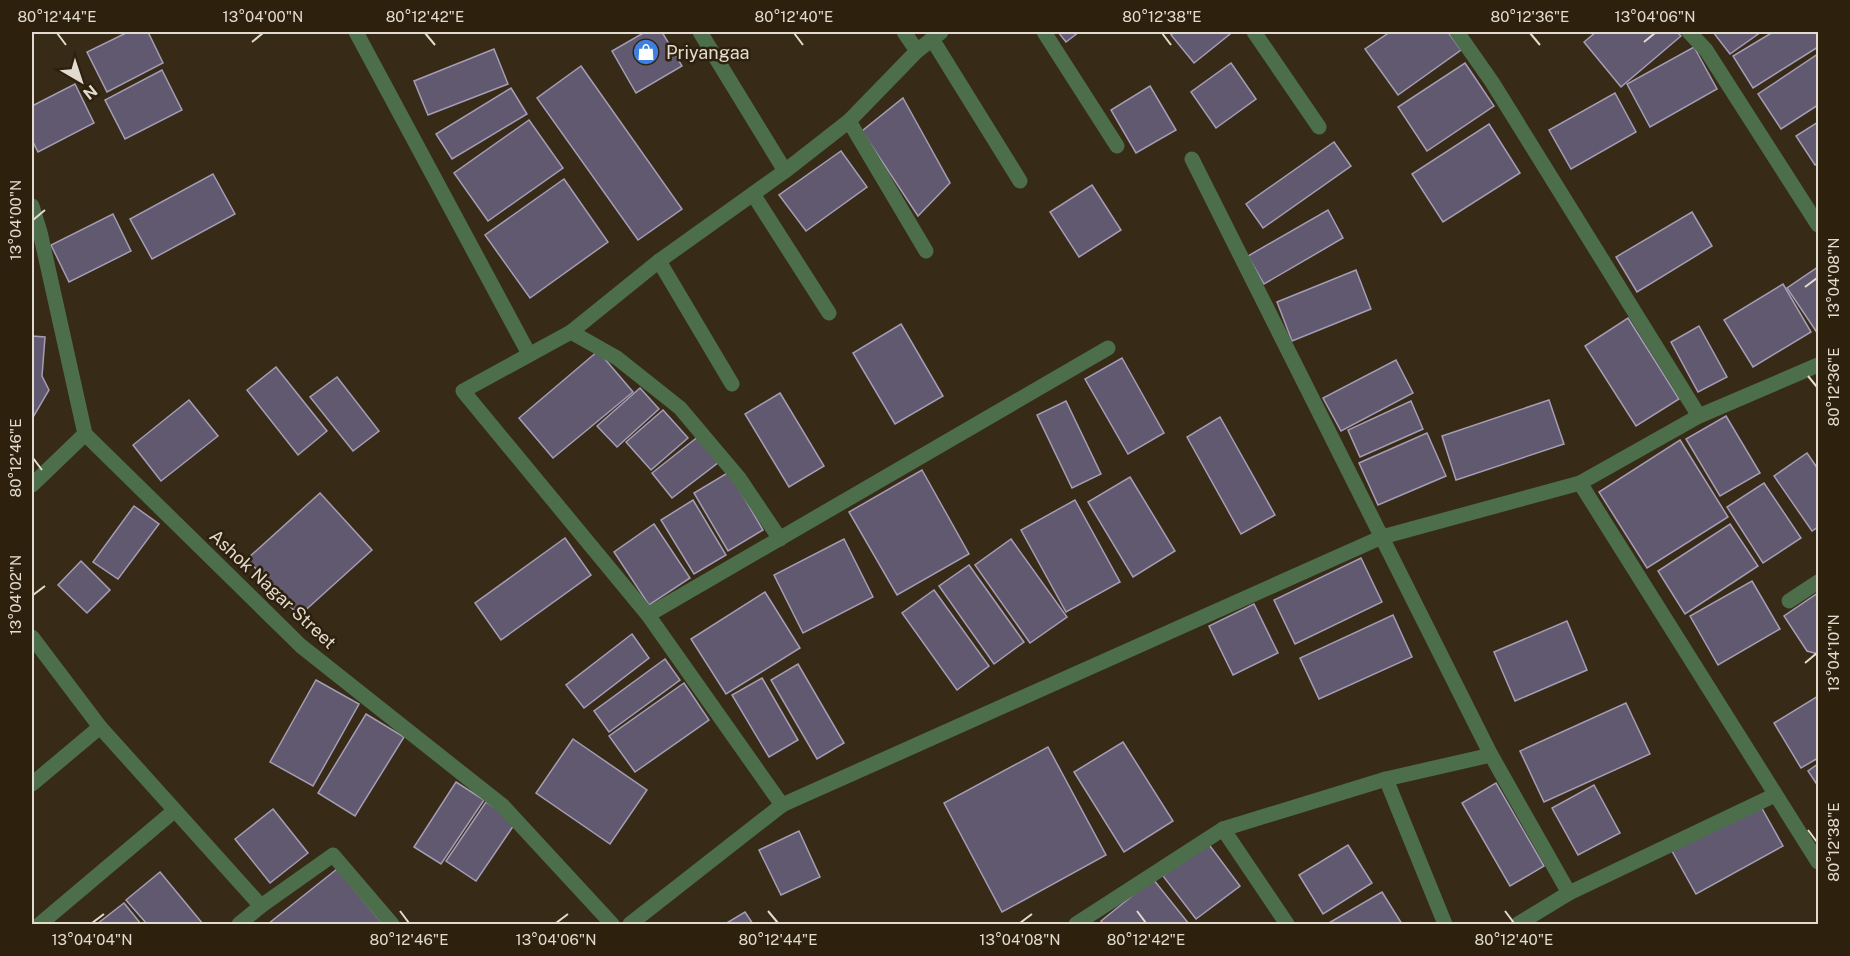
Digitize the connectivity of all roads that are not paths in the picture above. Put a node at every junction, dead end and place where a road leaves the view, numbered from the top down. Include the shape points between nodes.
1 (356, 32) edge
2 (700, 32) edge
3 (904, 32) edge
4 (1044, 32) edge
5 (1254, 32) edge
6 (1457, 32) edge
7 (1689, 32) edge
8 (937, 35) edge
9 (917, 51) junction
10 (849, 121) junction
11 (1319, 127) dead end
12 (1118, 146) dead end
13 (1192, 159) dead end
14 (785, 171) junction
15 (1020, 181) dead end
16 (753, 194) junction
17 (32, 206) edge
18 (1818, 225) edge
19 (926, 251) dead end
20 (659, 261) junction
21 (828, 313) dead end
22 (571, 332) junction
23 (1108, 348) dead end
24 (529, 354) junction
25 (1818, 364) edge
26 (732, 384) dead end
27 (1699, 416) junction
28 (85, 435) junction
29 (1580, 483) junction
30 (32, 485) edge
31 (1382, 537) junction
32 (780, 539) junction
33 (1818, 582) edge
34 (1789, 602) dead end
35 (648, 615) junction
36 (32, 636) edge
37 (100, 727) junction
38 (1491, 755) junction
39 (1386, 779) junction
40 (32, 784) edge
41 (1775, 795) junction
42 (782, 806) junction
43 (174, 811) junction
44 (1222, 829) junction
45 (1818, 862) edge
46 (1569, 893) junction
47 (261, 906) junction
48 (40, 924) edge
49 (239, 924) edge
50 (392, 924) edge
51 (612, 924) edge
52 (630, 924) edge
53 (1076, 924) edge
54 (1287, 924) edge
55 (1445, 924) edge
56 (1518, 924) edge

1 - 24 street
2 - 14 street
3 - 9 street
4 - 12 street
5 - 11 street
6 - 27 street
7 - 18 street via 1706,50
8 - 9 street
8 - 15 street
9 - 10 street
10 - 14 street
10 - 19 street
13 - 31 street
14 - 16 street
16 - 20 street
16 - 21 street
17 - 28 street
20 - 22 street
20 - 26 street
22 - 24 street
22 - 32 street via 617,358 681,408 739,478
23 - 32 street
24 - 35 street via 463,391
25 - 27 street
27 - 29 street
28 - 30 street
28 - 51 street, Ashok Nagar Street via 301,646 503,806
29 - 31 street
29 - 41 street
31 - 38 street
31 - 42 street
32 - 35 street
33 - 34 street
35 - 42 street
36 - 37 street
37 - 40 street
37 - 43 street
38 - 39 street
38 - 46 street
39 - 44 street
39 - 55 street
41 - 45 street
41 - 46 street
42 - 52 street
43 - 47 street
43 - 48 street
44 - 53 street
44 - 54 street
46 - 56 street
47 - 49 street
47 - 50 street via 333,855

